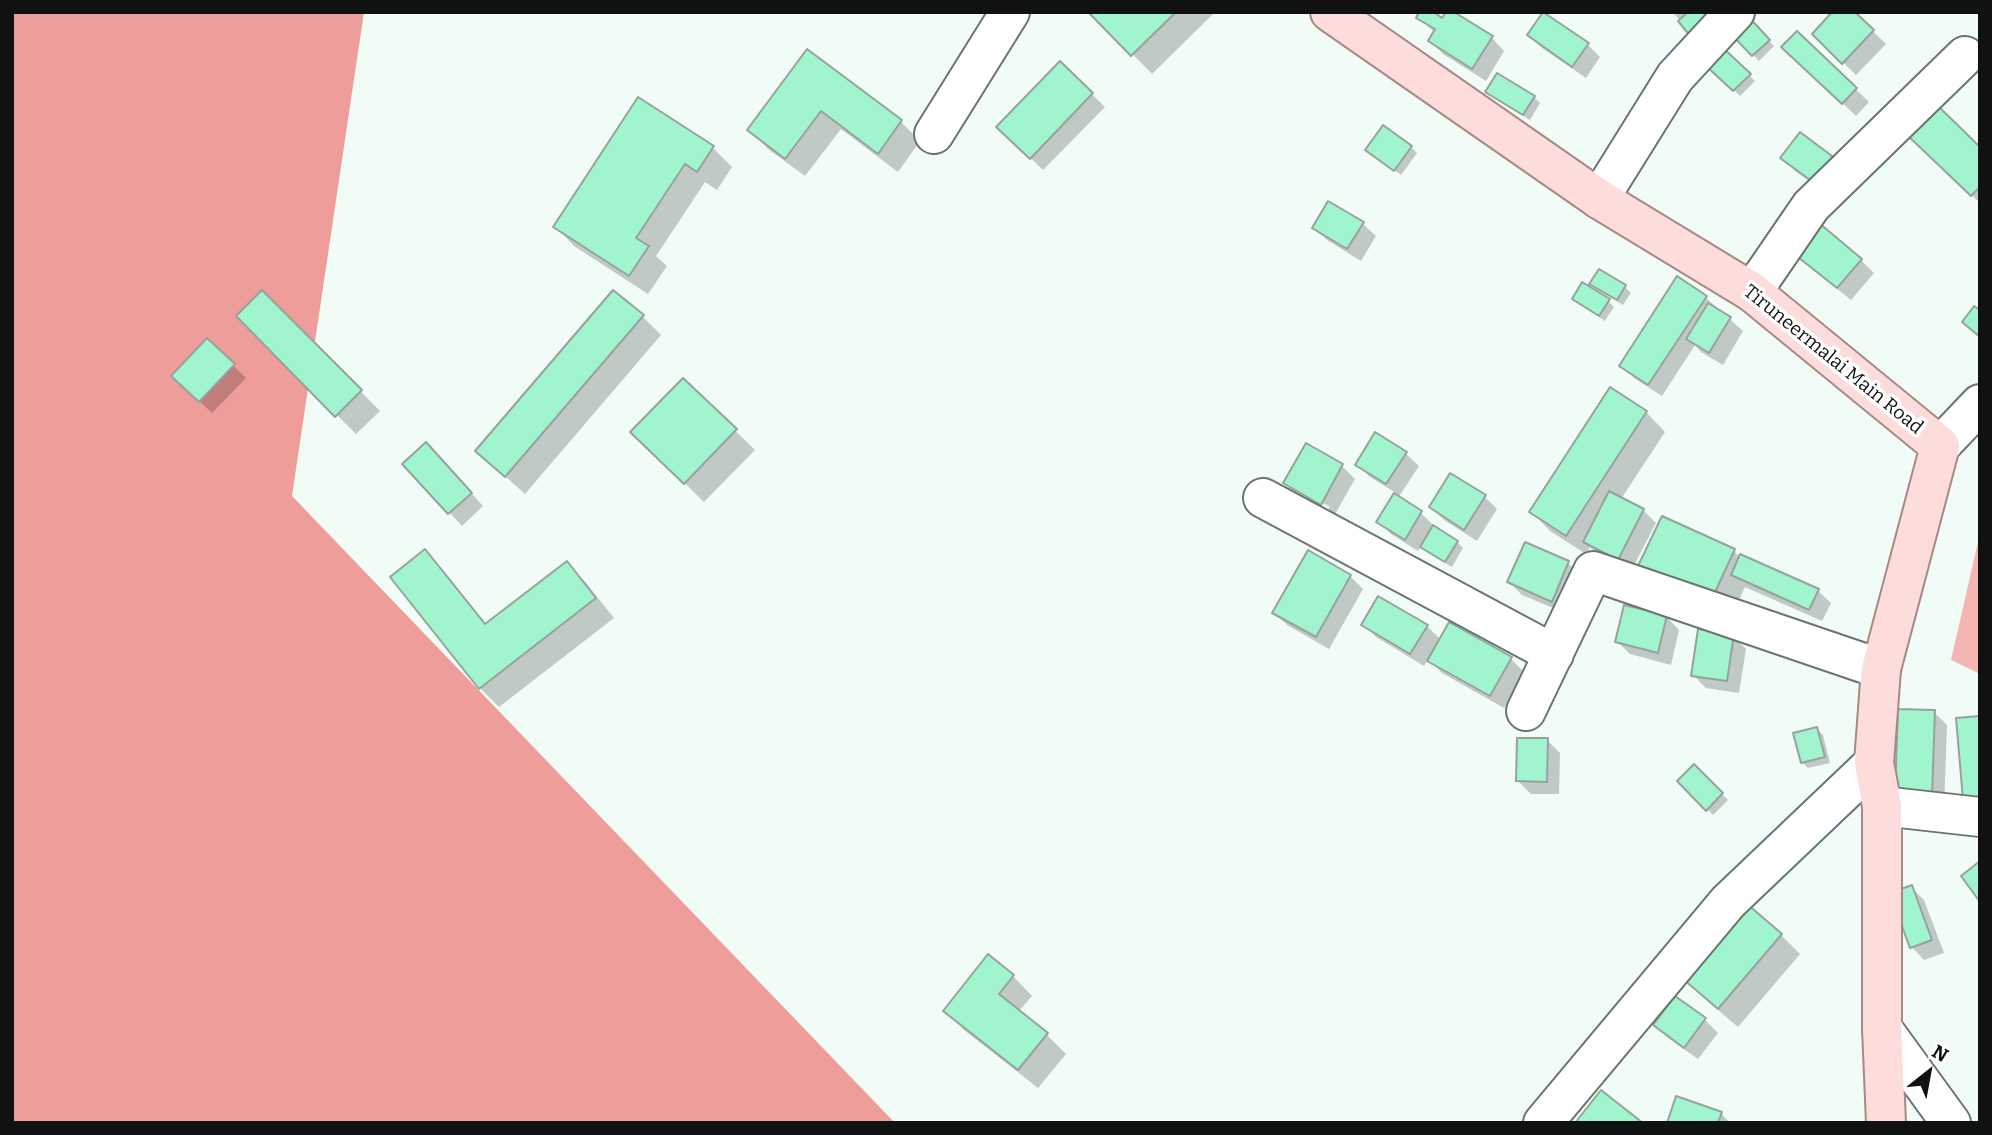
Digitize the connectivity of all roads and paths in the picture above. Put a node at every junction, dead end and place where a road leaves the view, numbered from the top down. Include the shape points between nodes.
1 (1010, 12) edge
2 (1330, 12) edge
3 (1735, 12) edge
4 (1965, 56) dead end
5 (934, 134) dead end
6 (1599, 199) junction
7 (1752, 292) junction
8 (1980, 404) edge
9 (1940, 446) junction
10 (1263, 498) dead end
11 (1554, 654) junction
12 (1881, 669) junction
13 (1526, 711) dead end
14 (1874, 763) junction
15 (1882, 806) junction
16 (1980, 817) edge
17 (1882, 1028) junction
18 (1543, 1123) edge
19 (1886, 1123) edge
20 (1951, 1123) edge

1 - 5 street
2 - 6 main road, Tiruneermalai Main Road
3 - 6 street via 1675,77
4 - 7 street via 1811,206
6 - 7 main road, Tiruneermalai Main Road
7 - 9 main road, Tiruneermalai Main Road
8 - 9 street
9 - 12 main road, Tiruneermalai Main Road
10 - 11 street
11 - 12 street via 1593,571
11 - 13 street
12 - 14 main road, Tiruneermalai Main Road
14 - 15 main road, Tiruneermalai Main Road
14 - 18 street via 1728,902
15 - 16 street
15 - 17 main road, Tiruneermalai Main Road
17 - 19 main road, Tiruneermalai Main Road
17 - 20 street

